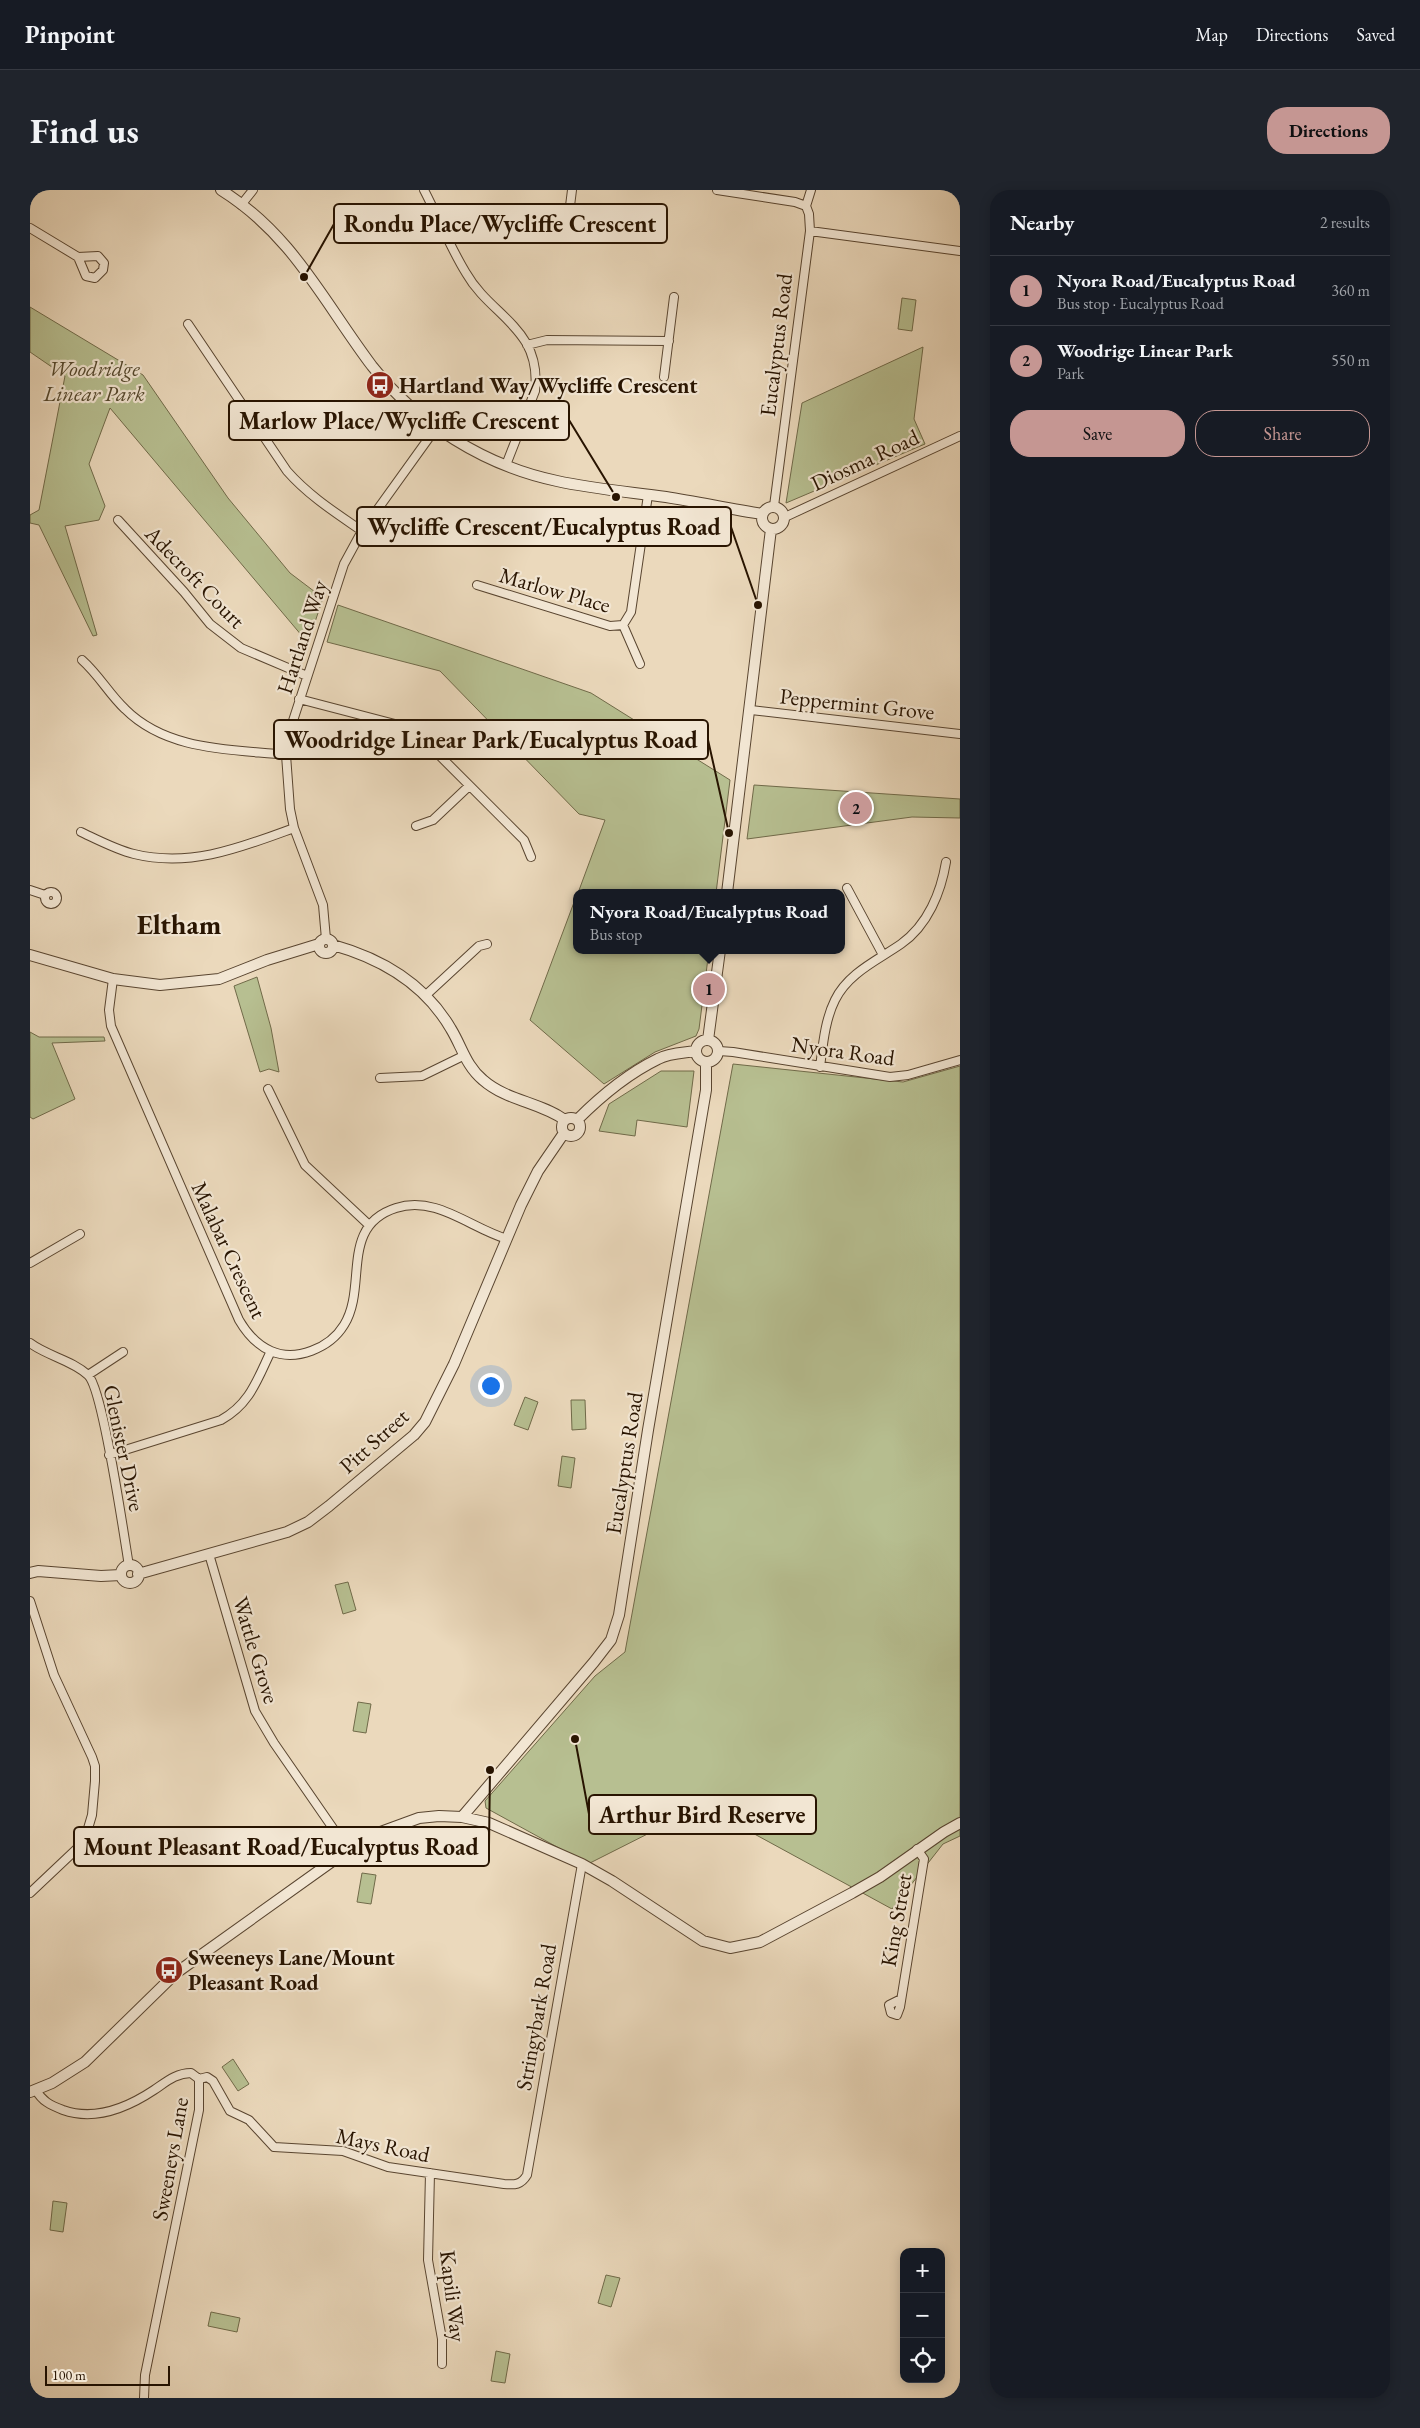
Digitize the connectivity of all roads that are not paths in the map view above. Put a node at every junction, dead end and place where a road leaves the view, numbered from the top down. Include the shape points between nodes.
1 (221, 190) edge
2 (253, 190) edge
3 (424, 190) edge
4 (572, 190) edge
5 (716, 190) edge
6 (811, 190) edge
7 (242, 205) junction
8 (806, 206) junction
9 (569, 214) dead end
10 (30, 228) edge
11 (810, 231) junction
12 (960, 251) edge
13 (78, 257) dead end
14 (674, 297) dead end
15 (188, 324) dead end
16 (669, 341) junction
17 (527, 344) junction
18 (664, 377) dead end
19 (436, 428) junction
20 (960, 436) edge
21 (506, 465) junction
22 (648, 495) junction
23 (774, 506) junction
24 (762, 514) junction
25 (785, 517) junction
26 (118, 520) dead end
27 (771, 529) junction
28 (362, 531) junction
29 (477, 586) dead end
30 (623, 625) junction
31 (82, 660) dead end
32 (640, 664) dead end
33 (307, 676) junction
34 (299, 699) junction
35 (751, 710) junction
36 (960, 734) edge
37 (286, 755) junction
38 (469, 786) junction
39 (416, 826) dead end
40 (294, 828) junction
41 (81, 832) dead end
42 (531, 857) dead end
43 (946, 862) dead end
44 (847, 888) dead end
45 (728, 889) edge
46 (30, 890) edge
47 (45, 895) dead end
48 (487, 944) dead end
49 (326, 946) junction
50 (719, 954) edge
51 (884, 955) junction
52 (30, 956) edge
53 (113, 979) junction
54 (426, 995) junction
55 (708, 1040) junction
56 (696, 1051) junction
57 (718, 1052) junction
58 (463, 1056) junction
59 (960, 1060) edge
60 (706, 1062) junction
61 (820, 1067) junction
62 (380, 1078) dead end
63 (268, 1089) dead end
64 (565, 1120) junction
65 (577, 1120) junction
66 (564, 1133) junction
67 (370, 1225) junction
68 (80, 1234) dead end
69 (506, 1239) junction
70 (30, 1263) edge
71 (30, 1343) edge
72 (271, 1351) junction
73 (123, 1352) dead end
74 (88, 1375) junction
75 (110, 1455) junction
76 (210, 1554) junction
77 (129, 1566) junction
78 (30, 1573) edge
79 (138, 1574) junction
80 (121, 1575) junction
81 (30, 1601) edge
82 (462, 1817) junction
83 (960, 1824) edge
84 (917, 1849) junction
85 (348, 1850) junction
86 (582, 1864) junction
87 (30, 1893) edge
88 (901, 1999) dead end
89 (199, 2079) junction
90 (33, 2091) edge
91 (430, 2173) junction
92 (527, 2175) joint
93 (442, 2364) dead end
94 (144, 2398) edge

1 - 7 street
2 - 7 street
3 - 17 street via 466,274 515,325
4 - 9 street
5 - 8 street
6 - 8 street, Eucalyptus Road
7 - 19 street via 296,256 388,384
8 - 11 street, Eucalyptus Road
10 - 13 street
11 - 12 street
11 - 23 street, Eucalyptus Road
14 - 16 street
15 - 28 street via 292,476 316,499
16 - 17 street via 547,340
16 - 18 street
17 - 21 street via 536,368 535,391
19 - 21 street via 470,449
19 - 28 street, Hartland Way
20 - 25 street, Diosma Road
21 - 22 street via 557,481
22 - 24 street
22 - 30 street, Marlow Place via 631,612
23 - 24 street
23 - 25 street
24 - 27 street via 762,522
25 - 27 street via 781,526
26 - 33 street, Adecroft Court via 210,624 241,648
27 - 35 street
28 - 33 street, Hartland Way via 344,564
29 - 30 street, Marlow Place via 610,626
30 - 32 street, Marlow Place
31 - 37 street via 125,710 157,732 196,745
33 - 34 street, Hartland Way
34 - 37 street, Hartland Way
34 - 38 street via 409,730 421,737
35 - 36 street, Peppermint Grove
35 - 45 street
37 - 40 street, Hartland Way via 287,791
38 - 39 street via 433,820
38 - 42 street via 524,840
40 - 41 street via 236,849 176,859 134,854
40 - 49 street, Hartland Way via 321,898
43 - 51 street via 942,885 930,910 904,942
44 - 51 street
46 - 47 street
48 - 54 street via 478,946
49 - 53 street via 286,954 219,979 195,983 160,985
49 - 54 street via 358,953 391,968
50 - 55 street
51 - 61 street via 850,980 836,999 827,1023
52 - 53 street
53 - 72 street, Malabar Crescent via 109,1010 111,1026 239,1320 246,1332
54 - 58 street via 449,1025
55 - 56 street via 699,1044
55 - 57 street via 716,1044
56 - 60 street via 699,1059
56 - 65 street via 658,1059 603,1094
57 - 60 street via 715,1060
57 - 61 street, Nyora Road
58 - 62 street via 422,1076
58 - 64 street via 493,1088 552,1111
59 - 61 street, Nyora Road via 899,1077
60 - 82 street, Eucalyptus Road via 706,1090 619,1615 610,1640 594,1662
63 - 67 street via 305,1165
64 - 65 street
64 - 66 street
65 - 66 street via 578,1134
66 - 69 street, Pitt Street via 538,1171
67 - 69 street via 394,1208 419,1204 432,1206
67 - 72 street via 360,1247 351,1307 344,1326 321,1347 305,1353
68 - 70 street
69 - 76 street, Pitt Street via 436,1402 414,1435 308,1522 287,1532
71 - 74 street, Glenister Drive
72 - 75 street via 243,1406 232,1414 222,1420
73 - 74 street
74 - 75 street, Glenister Drive via 97,1392
75 - 77 street, Glenister Drive
76 - 79 street, Pitt Street
76 - 85 street, Wattle Grove via 255,1711
77 - 79 street
77 - 80 street
78 - 80 street
79 - 80 street via 130,1583
81 - 87 street via 54,1675 92,1757 95,1781 92,1815 84,1842
82 - 85 street via 439,1816 397,1824
82 - 86 street via 489,1823
83 - 84 street
84 - 86 street via 880,1877 760,1942 730,1948 703,1942
84 - 88 street, King Street via 924,1859 922,1884
85 - 90 street via 176,1973 85,2062
86 - 92 street, Stringybark Road
89 - 90 street, Sweeneys Lane via 191,2073 180,2073 142,2098 96,2114 56,2108
89 - 91 street, Mays Road via 207,2077 213,2081 230,2111 248,2120 274,2147 343,2151 374,2163
89 - 94 street, Sweeneys Lane via 199,2110 145,2375
91 - 92 street, Mays Road via 514,2185 523,2182
91 - 93 street, Kapili Way via 428,2260 442,2339

